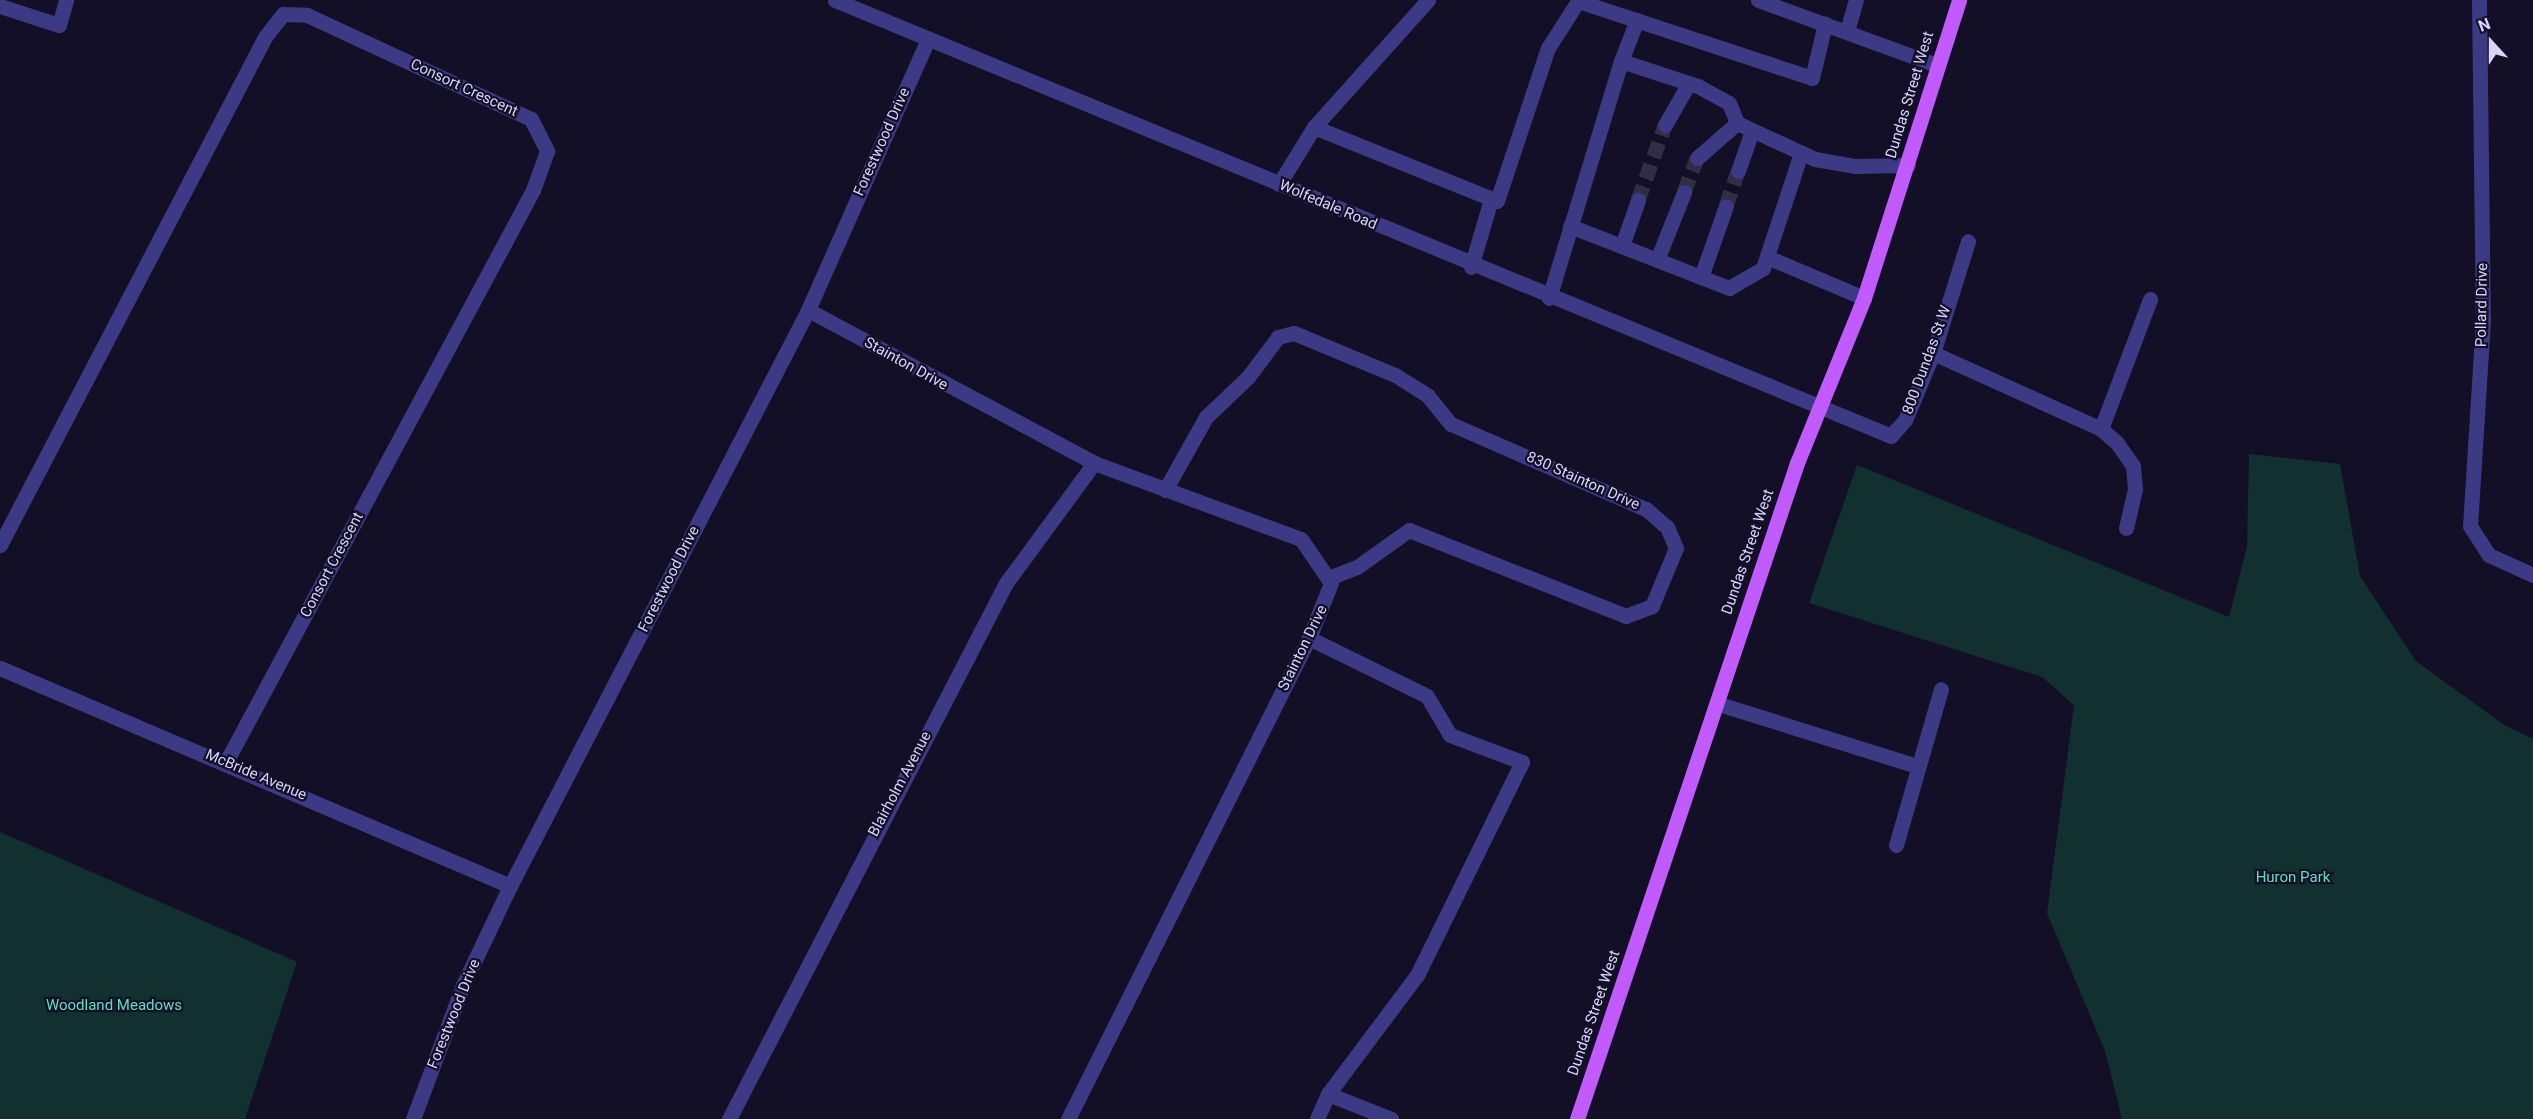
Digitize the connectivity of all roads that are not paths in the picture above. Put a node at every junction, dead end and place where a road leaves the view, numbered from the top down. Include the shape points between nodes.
1 (66, 0) edge
2 (835, 0) edge
3 (1428, 0) edge
4 (1578, 0) edge
5 (1758, 0) edge
6 (1856, 0) edge
7 (1959, 0) edge
8 (2479, 0) edge
9 (0, 6) edge
10 (1637, 20) junction
11 (1824, 24) junction
12 (1847, 32) junction
13 (928, 39) junction
14 (1621, 61) junction
15 (1937, 65) junction
16 (1689, 83) junction
17 (1737, 123) junction
18 (1665, 125) tunnel mouth
19 (1314, 127) junction
20 (1752, 131) junction
21 (1801, 153) junction
22 (1697, 158) tunnel mouth
23 (1908, 165) junction
24 (1738, 171) tunnel mouth
25 (1279, 184) junction
26 (1684, 192) tunnel mouth
27 (1491, 199) junction
28 (1638, 200) tunnel mouth
29 (1726, 206) tunnel mouth
30 (1570, 226) junction
31 (1968, 242) dead end
32 (1622, 246) junction
33 (1767, 257) junction
34 (1657, 260) junction
35 (1471, 267) junction
36 (1701, 277) junction
37 (1548, 298) junction
38 (1864, 298) junction
39 (2150, 299) dead end
40 (808, 310) junction
41 (1933, 353) junction
42 (1820, 411) junction
43 (2101, 429) junction
44 (1094, 463) junction
45 (1165, 490) junction
46 (2126, 528) dead end
47 (0, 545) edge
48 (2533, 575) edge
49 (1329, 578) junction
50 (1309, 638) junction
51 (0, 668) edge
52 (1941, 689) dead end
53 (1719, 704) junction
54 (226, 762) junction
55 (1917, 766) junction
56 (1896, 845) dead end
57 (510, 886) junction
58 (1328, 1095) junction
59 (413, 1119) edge
60 (729, 1119) edge
61 (1068, 1119) edge
62 (1317, 1119) edge
63 (1391, 1119) edge
64 (1577, 1119) edge

1 - 9 street via 59,25
2 - 13 street, Wolfedale Road
3 - 19 street
4 - 10 street
4 - 27 street via 1548,48 1497,201
5 - 11 street
6 - 12 street
7 - 15 main road, Dundas Street West
8 - 48 street, Pollard Drive via 2483,320 2470,526 2489,555
10 - 11 street via 1812,78
10 - 14 street
11 - 12 street
12 - 15 street
13 - 25 street, Wolfedale Road
13 - 40 street, Forestwood Drive
14 - 16 street
14 - 30 street
15 - 23 main road, Dundas Street West
16 - 17 street via 1729,103
16 - 18 street
17 - 20 street
17 - 22 street
19 - 25 street
19 - 27 street
20 - 21 street
20 - 24 street
21 - 23 street via 1855,166
21 - 33 street
23 - 38 main road, Dundas Street West
25 - 35 street, Wolfedale Road
26 - 34 street
27 - 35 street
28 - 32 street
29 - 36 street
30 - 32 street
30 - 37 street
31 - 41 street, 800 Dundas St W
32 - 34 street
33 - 36 street via 1763,268 1729,288
33 - 38 street
34 - 36 street
35 - 37 street, Wolfedale Road
37 - 42 street, Wolfedale Road
38 - 42 main road, Dundas Street West
39 - 43 street
40 - 44 street, Stainton Drive
40 - 57 street, Forestwood Drive
41 - 42 street, 800 Dundas St W via 1905,420 1891,436
41 - 43 street
42 - 53 main road, Dundas Street West via 1739,632
43 - 46 street via 2133,466 2135,489
44 - 45 street, Stainton Drive
44 - 60 street, Blairholm Avenue via 1006,583
45 - 49 street, Stainton Drive via 1301,539
45 - 49 street, 830 Stainton Drive via 1206,417 1248,377 1278,337 1294,333 1395,375 1428,396 1451,424 1646,509 1667,527 1676,548 1663,591 1652,606 1626,616 1409,530 1357,567
47 - 54 street, Consort Crescent via 265,37 283,14 307,15 531,119 547,151 533,190
49 - 50 street, Stainton Drive via 1325,605
50 - 58 street via 1427,696 1450,735 1522,762 1418,975
50 - 61 street, Stainton Drive
51 - 54 street, McBride Avenue
52 - 55 street
53 - 55 street
53 - 64 main road, Dundas Street West
54 - 57 street, McBride Avenue
55 - 56 street
57 - 59 street, Forestwood Drive via 463,985
58 - 62 street
58 - 63 street

